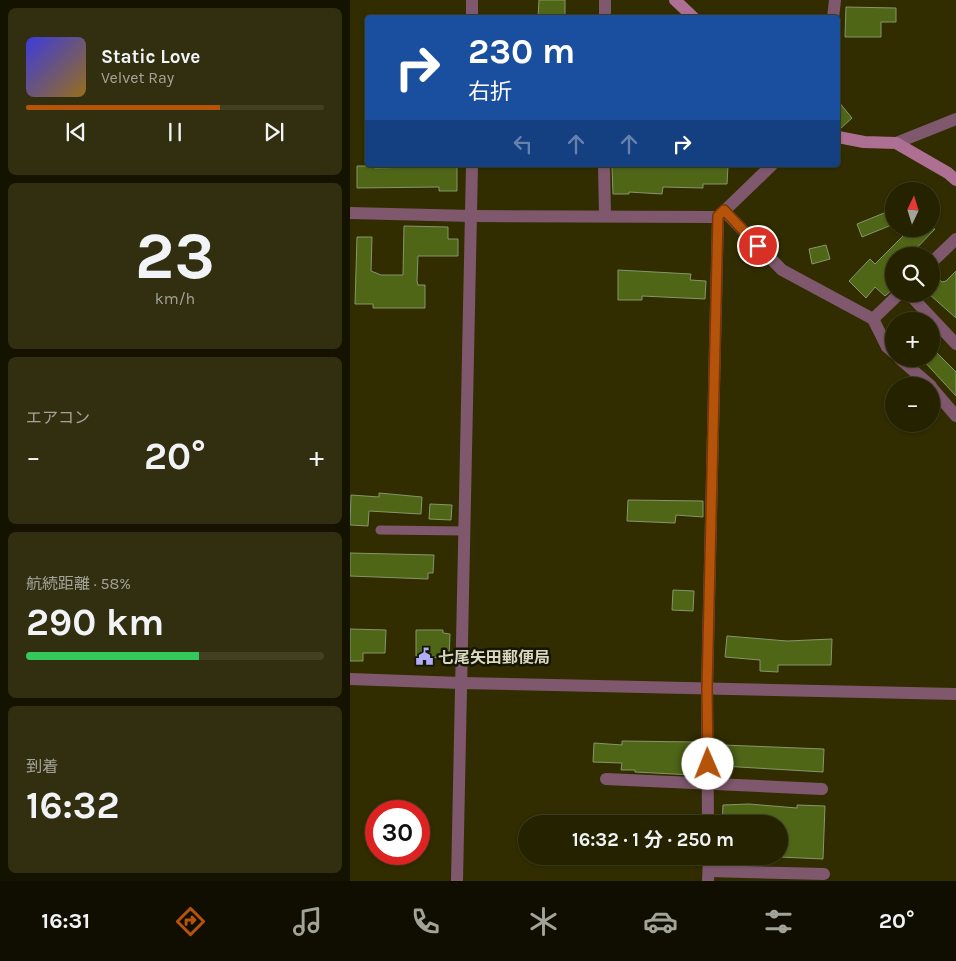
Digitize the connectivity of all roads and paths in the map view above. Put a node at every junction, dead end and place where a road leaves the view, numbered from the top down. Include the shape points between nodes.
1 (472, 0) edge
2 (605, 0) edge
3 (674, 0) edge
4 (835, 0) edge
5 (472, 15) edge
6 (605, 15) edge
7 (691, 15) edge
8 (833, 15) edge
9 (956, 119) edge
10 (840, 137) edge
11 (896, 143) junction
12 (472, 167) edge
13 (604, 167) edge
14 (770, 167) edge
15 (956, 180) edge
16 (350, 213) edge
17 (721, 214) junction
18 (472, 216) junction
19 (605, 216) junction
20 (956, 239) edge
21 (940, 254) edge
22 (891, 302) edge
23 (917, 302) edge
24 (873, 319) junction
25 (885, 343) edge
26 (956, 344) edge
27 (909, 367) edge
28 (921, 377) edge
29 (940, 397) edge
30 (956, 416) edge
31 (380, 530) dead end
32 (465, 531) junction
33 (350, 679) edge
34 (462, 683) junction
35 (707, 689) junction
36 (956, 694) edge
37 (606, 779) dead end
38 (708, 783) junction
39 (822, 789) dead end
40 (708, 815) edge
41 (824, 874) dead end
42 (708, 876) edge
43 (787, 877) edge
44 (457, 881) edge

1 - 5 street
2 - 6 street
3 - 7 main road
4 - 8 street
9 - 11 street
10 - 11 main road
11 - 15 main road
12 - 18 street
13 - 19 street
14 - 17 street
16 - 18 street
17 - 19 street
17 - 24 street via 782,270
17 - 35 street
18 - 19 street
18 - 32 street
20 - 21 street
22 - 24 street
23 - 26 street
24 - 25 street
27 - 28 street
29 - 30 street
31 - 32 lane
32 - 34 street
33 - 34 street
34 - 35 street
34 - 44 street
35 - 36 street
35 - 38 street
37 - 38 street
38 - 39 street
38 - 40 street
41 - 43 street
42 - 43 street

